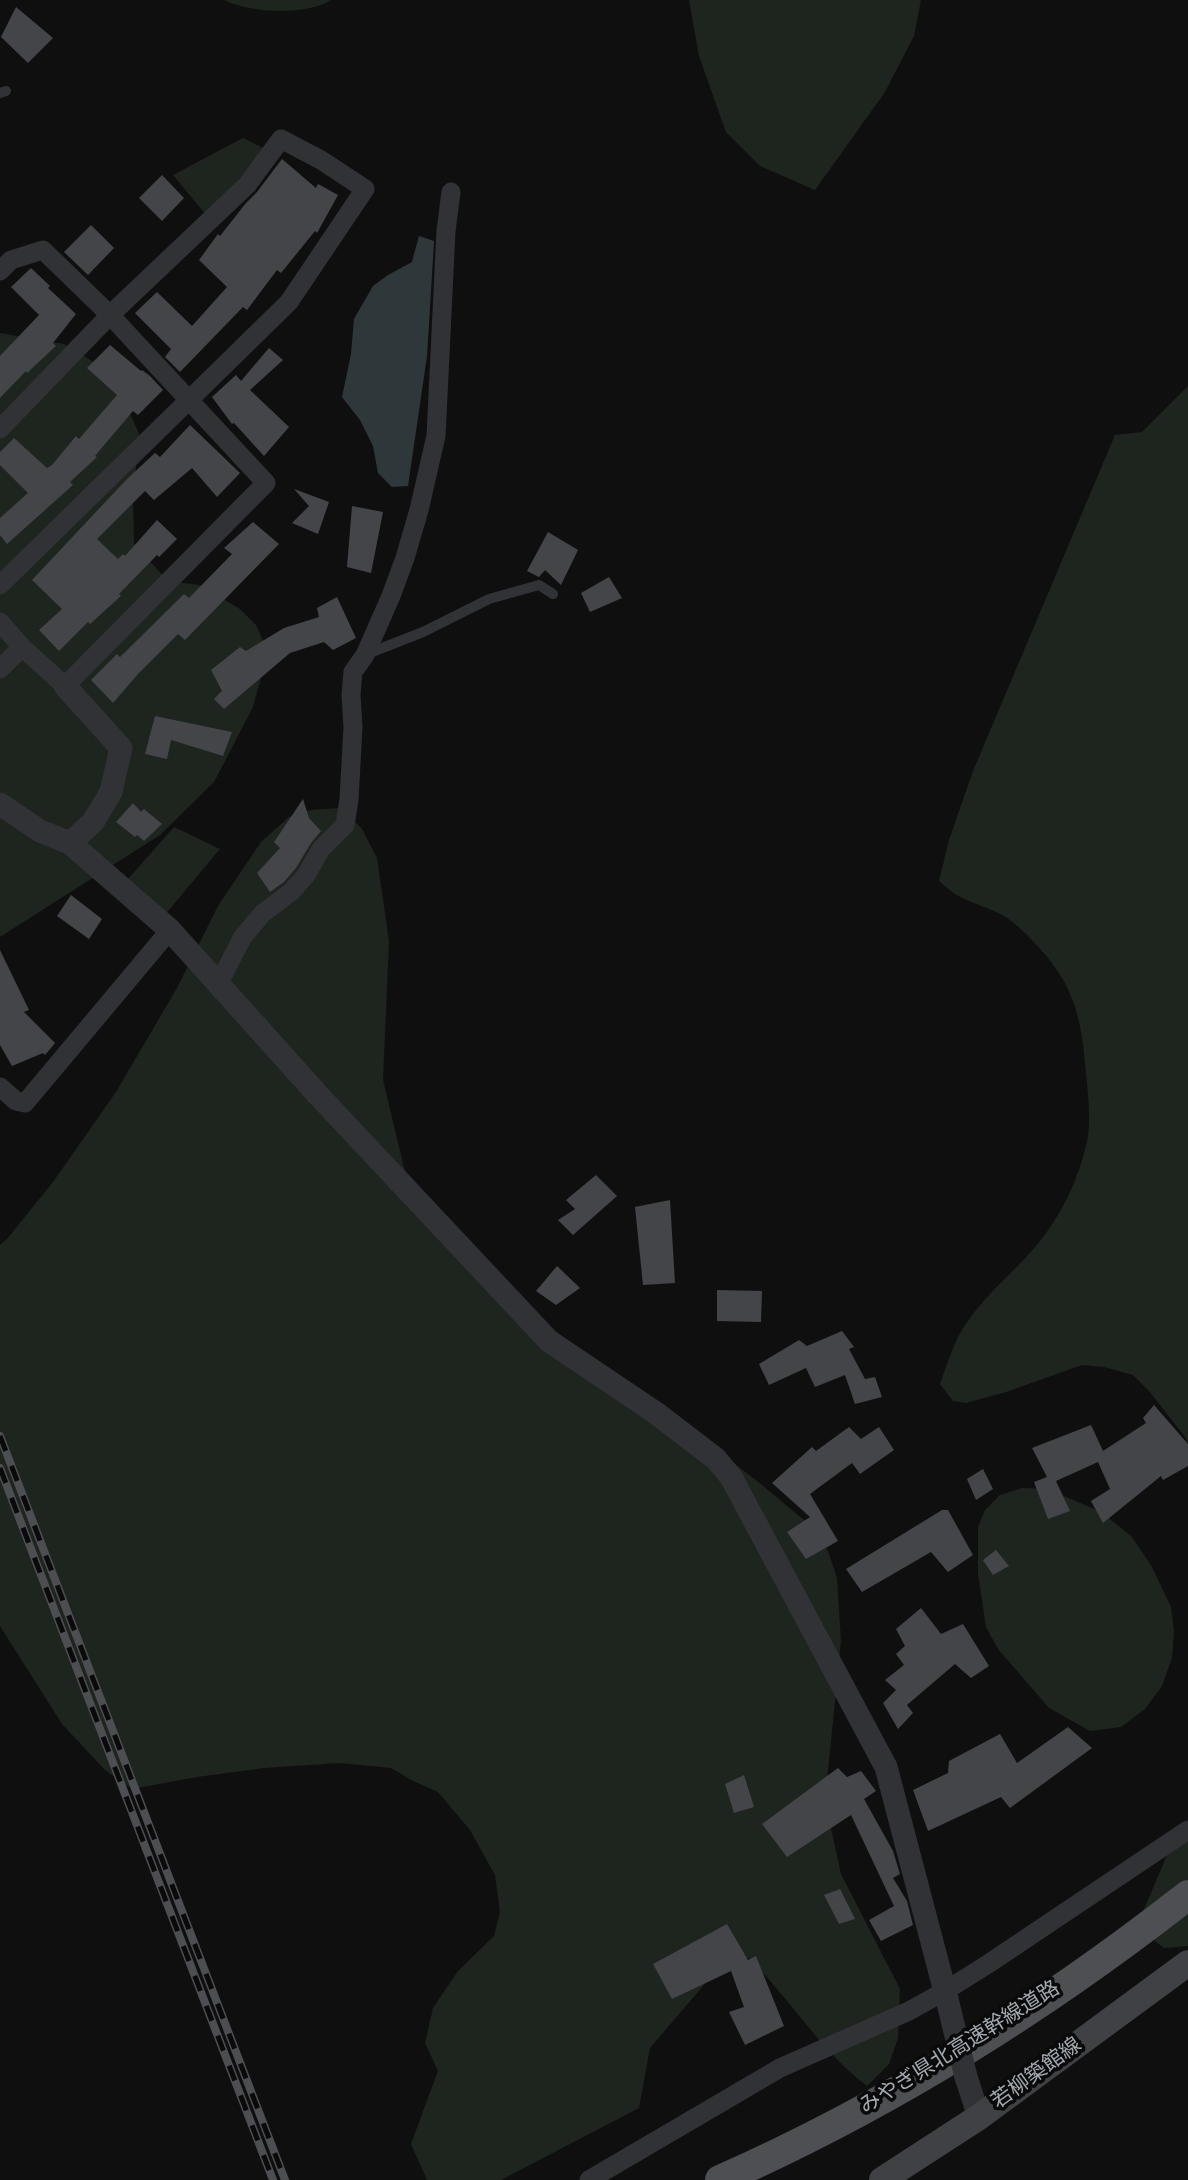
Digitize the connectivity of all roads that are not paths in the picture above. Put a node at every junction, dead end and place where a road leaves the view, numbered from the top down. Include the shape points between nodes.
1 (451, 192) dead end
2 (0, 271) edge
3 (110, 315) junction
4 (190, 399) junction
5 (0, 429) edge
6 (0, 585) edge
7 (553, 594) dead end
8 (0, 622) edge
9 (22, 647) junction
10 (365, 655) junction
11 (0, 668) edge
12 (65, 686) junction
13 (0, 804) edge
14 (70, 843) junction
15 (170, 930) junction
16 (218, 985) junction
17 (0, 1087) edge
18 (1188, 1830) edge
19 (1188, 1895) edge
20 (1188, 1963) edge
21 (946, 1995) junction
22 (979, 2117) junction
23 (589, 2180) edge
24 (720, 2180) edge
25 (882, 2180) edge

1 - 10 street via 436,436 405,558
2 - 3 street via 11,260 43,250
3 - 4 street
3 - 4 street via 247,185 281,139 365,189 289,302
3 - 5 street
4 - 6 street
4 - 12 street via 267,483
7 - 10 lane via 539,585 489,599
8 - 9 street
9 - 11 street
9 - 12 street
10 - 16 street via 353,672 345,825 321,849 292,891 262,914 242,938
12 - 14 street via 121,748 111,792 93,822
13 - 14 street via 40,831
14 - 15 street
15 - 16 street
15 - 17 street via 25,1103
16 - 21 street via 549,1341 666,1421 716,1459 731,1477 886,1767
18 - 21 street
19 - 24 main road, みやぎ県北高速幹線道路 via 1023,2014 941,2065
20 - 22 main road, 若柳築館線
21 - 22 street, bridge
21 - 23 street via 780,2068
22 - 25 main road, 若柳築館線

